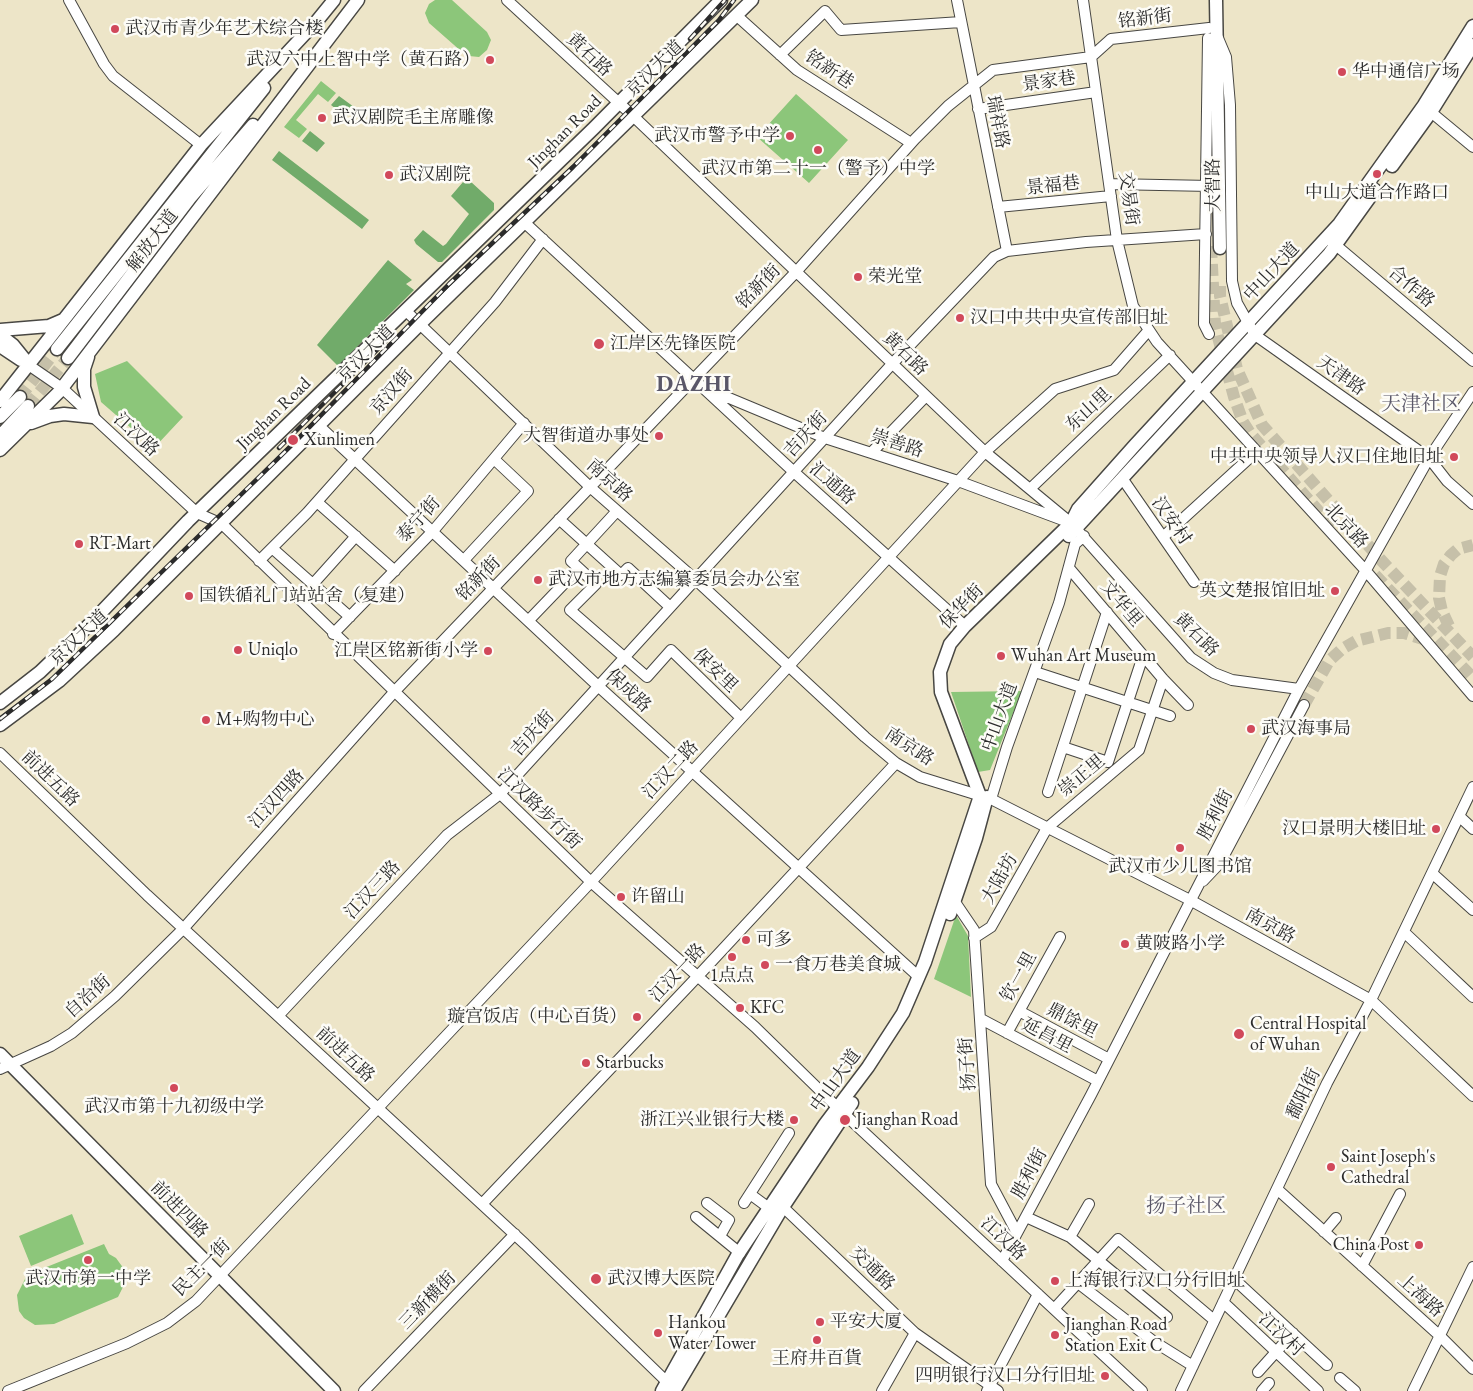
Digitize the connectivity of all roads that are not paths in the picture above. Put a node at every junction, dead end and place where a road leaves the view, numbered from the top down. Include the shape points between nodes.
1 (68, 0) edge
2 (334, 0) edge
3 (358, 0) edge
4 (507, 0) edge
5 (721, 0) edge
6 (752, 0) edge
7 (957, 0) edge
8 (1083, 0) edge
9 (1207, 0) edge
10 (1216, 0) edge
11 (736, 15) junction
12 (316, 22) junction
13 (961, 22) junction
14 (1473, 26) edge
15 (1211, 33) junction
16 (324, 44) junction
17 (1473, 46) edge
18 (780, 55) junction
19 (1091, 57) junction
20 (974, 86) junction
21 (1096, 92) junction
22 (618, 104) junction
23 (978, 109) junction
24 (1427, 109) junction
25 (632, 115) junction
26 (911, 143) junction
27 (201, 145) junction
28 (1473, 147) edge
29 (1109, 184) junction
30 (1209, 186) junction
31 (1111, 196) junction
32 (998, 207) junction
33 (524, 222) junction
34 (543, 239) junction
35 (1117, 240) junction
36 (1332, 241) junction
37 (1212, 243) junction
38 (1006, 251) junction
39 (796, 272) junction
40 (406, 311) junction
41 (65, 318) junction
42 (1248, 323) junction
43 (420, 324) junction
44 (0, 330) edge
45 (1148, 330) junction
46 (1209, 334) dead end
47 (0, 335) edge
48 (1255, 335) junction
49 (0, 346) edge
50 (57, 349) tunnel mouth
51 (449, 351) junction
52 (90, 352) junction
53 (1170, 356) junction
54 (68, 358) tunnel mouth
55 (1473, 362) edge
56 (892, 364) junction
57 (30, 366) junction
58 (694, 379) junction
59 (1193, 380) junction
60 (62, 388) junction
61 (1473, 392) edge
62 (1202, 394) junction
63 (713, 396) junction
64 (926, 396) junction
65 (0, 401) edge
66 (0, 417) edge
67 (93, 417) junction
68 (524, 424) junction
69 (26, 425) junction
70 (318, 425) junction
71 (0, 436) edge
72 (825, 438) junction
73 (0, 450) edge
74 (985, 452) junction
75 (1256, 452) junction
76 (872, 453) junction
77 (1429, 458) junction
78 (354, 459) junction
79 (494, 459) junction
80 (794, 472) junction
81 (1122, 478) junction
82 (958, 481) junction
83 (590, 487) junction
84 (1031, 488) junction
85 (317, 502) junction
86 (1473, 504) edge
87 (618, 511) junction
88 (197, 513) junction
89 (559, 519) junction
90 (222, 524) junction
91 (1077, 529) junction
92 (433, 531) junction
93 (356, 536) junction
94 (1163, 537) junction
95 (586, 545) junction
96 (272, 548) junction
97 (889, 556) junction
98 (464, 560) junction
99 (259, 561) junction
100 (578, 568) junction
101 (1069, 568) junction
102 (395, 571) junction
103 (1366, 571) junction
104 (696, 580) junction
105 (1194, 582) dead end
106 (313, 584) junction
107 (494, 588) junction
108 (670, 607) junction
109 (1107, 612) junction
110 (350, 617) junction
111 (529, 620) junction
112 (965, 626) junction
113 (334, 634) junction
114 (1143, 656) junction
115 (624, 659) junction
116 (788, 666) junction
117 (1036, 672) dead end
118 (1163, 679) junction
119 (598, 686) junction
120 (1083, 686) junction
121 (1300, 689) junction
122 (395, 690) junction
123 (1473, 696) edge
124 (1128, 702) junction
125 (0, 703) edge
126 (1188, 705) dead end
127 (1304, 705) tunnel mouth
128 (1152, 710) junction
129 (1170, 716) dead end
130 (741, 718) junction
131 (0, 725) edge
132 (1063, 747) junction
133 (0, 753) edge
134 (896, 763) junction
135 (692, 772) junction
136 (1473, 787) edge
137 (1048, 792) dead end
138 (500, 794) junction
139 (986, 798) junction
140 (1459, 816) junction
141 (1047, 828) junction
142 (1473, 829) edge
143 (797, 868) junction
144 (1432, 873) junction
145 (591, 882) junction
146 (1199, 885) junction
147 (1190, 900) junction
148 (950, 902) junction
149 (1473, 910) edge
150 (183, 929) junction
151 (1404, 932) junction
152 (1060, 936) dead end
153 (974, 938) junction
154 (698, 976) junction
155 (918, 977) junction
156 (1473, 997) edge
157 (1371, 1000) junction
158 (1019, 1011) junction
159 (278, 1016) junction
160 (981, 1019) junction
161 (1007, 1032) junction
162 (0, 1054) edge
163 (1109, 1059) junction
164 (4, 1067) edge
165 (1098, 1081) junction
166 (1473, 1096) edge
167 (377, 1107) junction
168 (841, 1111) junction
169 (789, 1133) dead end
170 (1276, 1189) junction
171 (750, 1194) junction
172 (1400, 1194) dead end
173 (707, 1203) dead end
174 (744, 1203) dead end
175 (482, 1204) junction
176 (1089, 1204) dead end
177 (783, 1207) junction
178 (769, 1208) junction
179 (696, 1217) dead end
180 (1026, 1217) junction
181 (1336, 1218) dead end
182 (1324, 1232) junction
183 (1017, 1233) junction
184 (515, 1234) junction
185 (720, 1236) junction
186 (1070, 1237) junction
187 (740, 1253) junction
188 (1002, 1260) junction
189 (1098, 1261) junction
190 (1362, 1266) junction
191 (1473, 1267) edge
192 (219, 1275) junction
193 (1234, 1279) junction
194 (1078, 1283) junction
195 (1038, 1294) junction
196 (1223, 1302) junction
197 (1054, 1309) junction
198 (1167, 1317) dead end
199 (1214, 1320) junction
200 (1292, 1333) junction
201 (915, 1334) junction
202 (1440, 1336) junction
203 (1276, 1352) junction
204 (1327, 1365) dead end
205 (1193, 1366) junction
206 (1473, 1369) edge
207 (1258, 1372) dead end
208 (1340, 1378) dead end
209 (668, 1388) edge
210 (992, 1389) edge
211 (8, 1391) edge
212 (334, 1391) edge
213 (364, 1391) edge
214 (882, 1391) edge
215 (1142, 1391) edge
216 (1181, 1391) edge
217 (1318, 1391) edge
218 (1355, 1391) edge
219 (1414, 1391) edge

1 - 27 street via 113,76
2 - 12 main road, 解放大道
3 - 16 main road, 解放大道
4 - 22 street, 黄石路
5 - 22 main road, Jinghan Road
6 - 11 main road, 京汉大道
7 - 13 street, 瑞祥路
8 - 19 street, 交易街
9 - 15 main road, 大智路
10 - 15 main road, 大智路
11 - 18 street, 铭新巷
11 - 25 main road, 京汉大道
12 - 27 main road, 解放大道
12 - 50 main road, 解放大道
13 - 18 street via 841,30 825,11
13 - 20 street, 瑞祥路
14 - 24 main road, 中山大道
15 - 19 street, 铭新街 via 1111,39
15 - 30 main road, 大智路
15 - 37 main road, 大智路
15 - 42 street, 大智路 via 1226,57 1230,105 1232,281 1237,303
16 - 52 main road, 解放大道
16 - 54 main road, 解放大道 via 190,198
17 - 24 main road, 中山大道
18 - 26 street, 铭新巷 via 796,70
19 - 20 street, 铭新街 via 993,70
19 - 21 street, 交易街
20 - 23 street, 瑞祥路
20 - 26 street, 铭新街 via 948,106
21 - 23 street, 景家巷
21 - 29 street, 交易街
22 - 25 street, 黄石路
22 - 40 main road, Jinghan Road
23 - 32 street, 瑞祥路
24 - 28 street
24 - 36 main road, 中山大道 via 1377,174
25 - 33 main road, 京汉大道
25 - 39 street, 黄石路
26 - 39 street, 铭新街
27 - 41 main road, 解放大道
29 - 30 street
29 - 31 street, 交易街
30 - 37 main road, 大智路
31 - 32 street, 景福巷
31 - 35 street, 交易街
32 - 38 street, 瑞祥路
33 - 34 street, 汇通路
33 - 43 main road, 京汉大道
34 - 51 street, 京汉街 via 495,302
34 - 58 street, 汇通路
35 - 37 street
35 - 38 street
35 - 45 street, 交易街 via 1133,306
36 - 42 main road, 中山大道
36 - 48 main road, 中山大道
36 - 55 street, 合作路
37 - 46 street, 大智路 via 1204,324
38 - 56 street, 吉庆街 via 994,257
39 - 56 street, 黄石路
39 - 58 street, 铭新街
40 - 43 street, 南京路
40 - 88 main road, Jinghan Road
41 - 44 main road via 49,326
41 - 57 main road, 解放大道
42 - 48 street, 大智路
42 - 59 main road, 中山大道
43 - 51 street, 南京路
43 - 70 main road, 京汉大道
45 - 53 street, 交易街
45 - 74 street, 江汉二路 via 1114,370 1055,389
47 - 57 main road
48 - 62 main road, 中山大道
48 - 77 street, 天津路
49 - 57 main road
51 - 68 street, 南京路
51 - 78 street, 京汉街
52 - 60 main road, 解放大道
52 - 67 main road via 84,369 84,387
53 - 59 street, 交易街
53 - 84 street, 东山里
56 - 64 street, 黄石路
56 - 72 street, 吉庆街
57 - 60 street, 江汉路
57 - 65 main road, 解放大道
58 - 63 street, 汇通路
58 - 83 street, 铭新街
59 - 62 street, 北京路
59 - 91 main road, 中山大道 via 1078,509
60 - 67 street, 江汉路
60 - 69 main road, 解放大道
61 - 77 street, 胜利街
62 - 75 street, 北京路
62 - 81 main road, 中山大道
63 - 72 street, 崇善路 via 729,398
63 - 80 street, 汇通路
64 - 74 street, 黄石路
64 - 76 street
66 - 71 main road via 24,402
67 - 69 main road via 64,414
67 - 88 street, 江汉路
68 - 79 street, 泰宁街
68 - 83 street, 南京路
69 - 73 main road, 解放大道
70 - 78 street, 保成路
70 - 90 main road, 京汉大道
72 - 76 street, 崇善路
72 - 80 street, 吉庆街
74 - 82 street, 江汉二路
74 - 84 street, 黄石路
75 - 94 street
75 - 103 street, 北京路
76 - 82 street, 崇善路
77 - 86 street, 天津路 via 1447,481
77 - 103 street, 胜利街
78 - 85 street, 京汉街
78 - 92 street, 保成路
79 - 92 street, 泰宁街
79 - 98 street via 528,491
80 - 97 street, 汇通路
80 - 104 street, 吉庆街
81 - 91 main road, 中山大道
81 - 94 street, 汉安村
82 - 91 street, 崇善路
82 - 97 street, 江汉二路
83 - 87 street, 南京路
83 - 89 street, 铭新街
84 - 91 street, 黄石路
85 - 93 street
85 - 96 street, 京汉街
87 - 95 street
87 - 104 street, 南京路
88 - 90 street, 江汉路
88 - 125 main road, Jinghan Road via 47,665
89 - 95 street
89 - 107 street, 铭新街
90 - 99 street, 江汉路步行街
90 - 131 main road, 京汉大道 via 59,681
91 - 101 street, 中山大道
91 - 112 main road, 保华街
91 - 121 street, 黄石路 via 1198,663 1232,680
91 - 139 main road, 保华街 via 957,644 946,672 947,691
92 - 98 street, 保成路
92 - 102 street, 泰宁街
93 - 102 street
93 - 106 street
94 - 105 street, 汉安村
95 - 100 street via 571,561
95 - 108 street via 621,575 628,568
96 - 99 street, 京汉街
96 - 106 street
97 - 112 street, 汇通路
97 - 116 street, 江汉二路
98 - 107 street, 保成路
99 - 113 street, 江汉路步行街
100 - 111 street
100 - 115 street via 596,584 570,610
101 - 109 street, 文华里
101 - 139 street, 中山大道
102 - 110 street, 泰宁街
103 - 121 street, 胜利街
103 - 123 street, 北京路
104 - 108 street, 吉庆街
104 - 116 street, 南京路
106 - 110 street
107 - 111 street, 保成路
107 - 122 street, 铭新街
108 - 115 street, 吉庆街
109 - 114 street, 文华里
109 - 120 street
110 - 113 street, 泰宁街
111 - 119 street, 保成路
112 - 139 main road, 保华街 via 945,654 940,672 941,692
113 - 122 street, 江汉路步行街
114 - 118 street, 文华里
114 - 124 street
115 - 119 street, 吉庆街
115 - 130 street, 保安里 via 647,677 671,650
116 - 130 street, 江汉二路
116 - 134 street, 南京路
117 - 120 street
118 - 126 street, 文华里
118 - 128 street
119 - 135 street, 保成路
119 - 138 street, 吉庆街
120 - 124 street
120 - 132 street
121 - 146 street, 胜利街
122 - 138 street, 江汉路步行街
122 - 150 street, 江汉四路
124 - 128 street
124 - 132 street via 1108,762
127 - 146 street via 1220,863
128 - 129 street
128 - 141 street, 崇正里 via 1139,750
130 - 135 street, 江汉二路
132 - 137 street
133 - 150 street, 前进五路
134 - 139 street, 南京路 via 920,777
134 - 143 street, 江汉一路
135 - 143 street, 保成路
135 - 145 street, 江汉二路
136 - 140 street, 鄱阳街
138 - 145 street, 江汉路步行街
138 - 159 street, 江汉三路 via 446,835
139 - 141 street, 南京路
139 - 148 main road, 中山大道
140 - 142 street
140 - 144 street, 鄱阳街
141 - 147 street, 南京路
141 - 153 street, 大陆坊 via 991,927
143 - 154 street, 江汉一路
143 - 155 street, 保成路
144 - 149 street
144 - 151 street, 鄱阳街
145 - 154 street, 江汉路步行街
145 - 167 street, 江汉二路
146 - 147 street, 胜利街
147 - 157 street, 南京路
147 - 163 street, 胜利街
148 - 153 street, 扬子街 via 974,930
148 - 155 main road, 中山大道
148 - 168 main road, 中山大道 via 911,1015
150 - 159 street, 前进五路
150 - 164 street, 自治街 via 72,1033
151 - 156 street
151 - 157 street, 鄱阳街
152 - 158 street, 钦一里
153 - 160 street, 扬子街
154 - 168 street, 江汉路步行街
154 - 175 street, 江汉一路
155 - 168 main road, 中山大道 via 903,1013
157 - 166 street, 南京路
157 - 170 street, 鄱阳街
158 - 161 street, 钦一里
158 - 163 street, 鼎馀里
159 - 167 street, 前进五路
160 - 161 street, 延昌里
160 - 183 street, 扬子街 via 992,1184
161 - 165 street, 延昌里
162 - 164 main road, 前进四路
163 - 165 street, 胜利街
164 - 192 main road, 前进四路
165 - 180 street, 胜利街
167 - 175 street, 前进五路
167 - 192 street, 民主一街
168 - 177 main road, 中山大道
168 - 178 main road, 中山大道
168 - 188 street, 江汉路
169 - 171 street
170 - 182 street, 上海路
170 - 193 street, 鄱阳街
171 - 174 street
171 - 178 street
172 - 190 street
173 - 185 street via 730,1220
175 - 184 street, 前进五路
176 - 186 street
177 - 201 street, 交通路
177 - 209 main road, 中山大道
178 - 187 main road, 中山大道
179 - 185 street
180 - 183 street, 胜利街
180 - 186 street
181 - 182 street
182 - 190 street, 上海路
183 - 188 street, 胜利街
184 - 209 street, 前进五路
184 - 213 street, 三新横街
185 - 187 street
186 - 189 street
187 - 209 main road, 中山大道
188 - 195 street, 江汉路
189 - 194 street
189 - 198 street
189 - 199 street via 1118,1238
190 - 202 street, 上海路
191 - 202 street
192 - 211 street, 民主一街 via 196,1301 167,1323 127,1343
192 - 212 main road, 前进四路
193 - 196 street, 鄱阳街
193 - 200 street
194 - 197 street
194 - 205 street via 1153,1341
195 - 197 street, 江汉路
195 - 210 street
196 - 199 street, 鄱阳街
196 - 203 street, 江汉村
197 - 215 street, 江汉路
199 - 205 street, 鄱阳街
200 - 203 street
200 - 204 street
201 - 210 street, 交通路
201 - 214 street
202 - 206 street, 上海路
202 - 219 street
203 - 207 street
203 - 217 street, 江汉村
205 - 216 street, 鄱阳街
208 - 218 street

